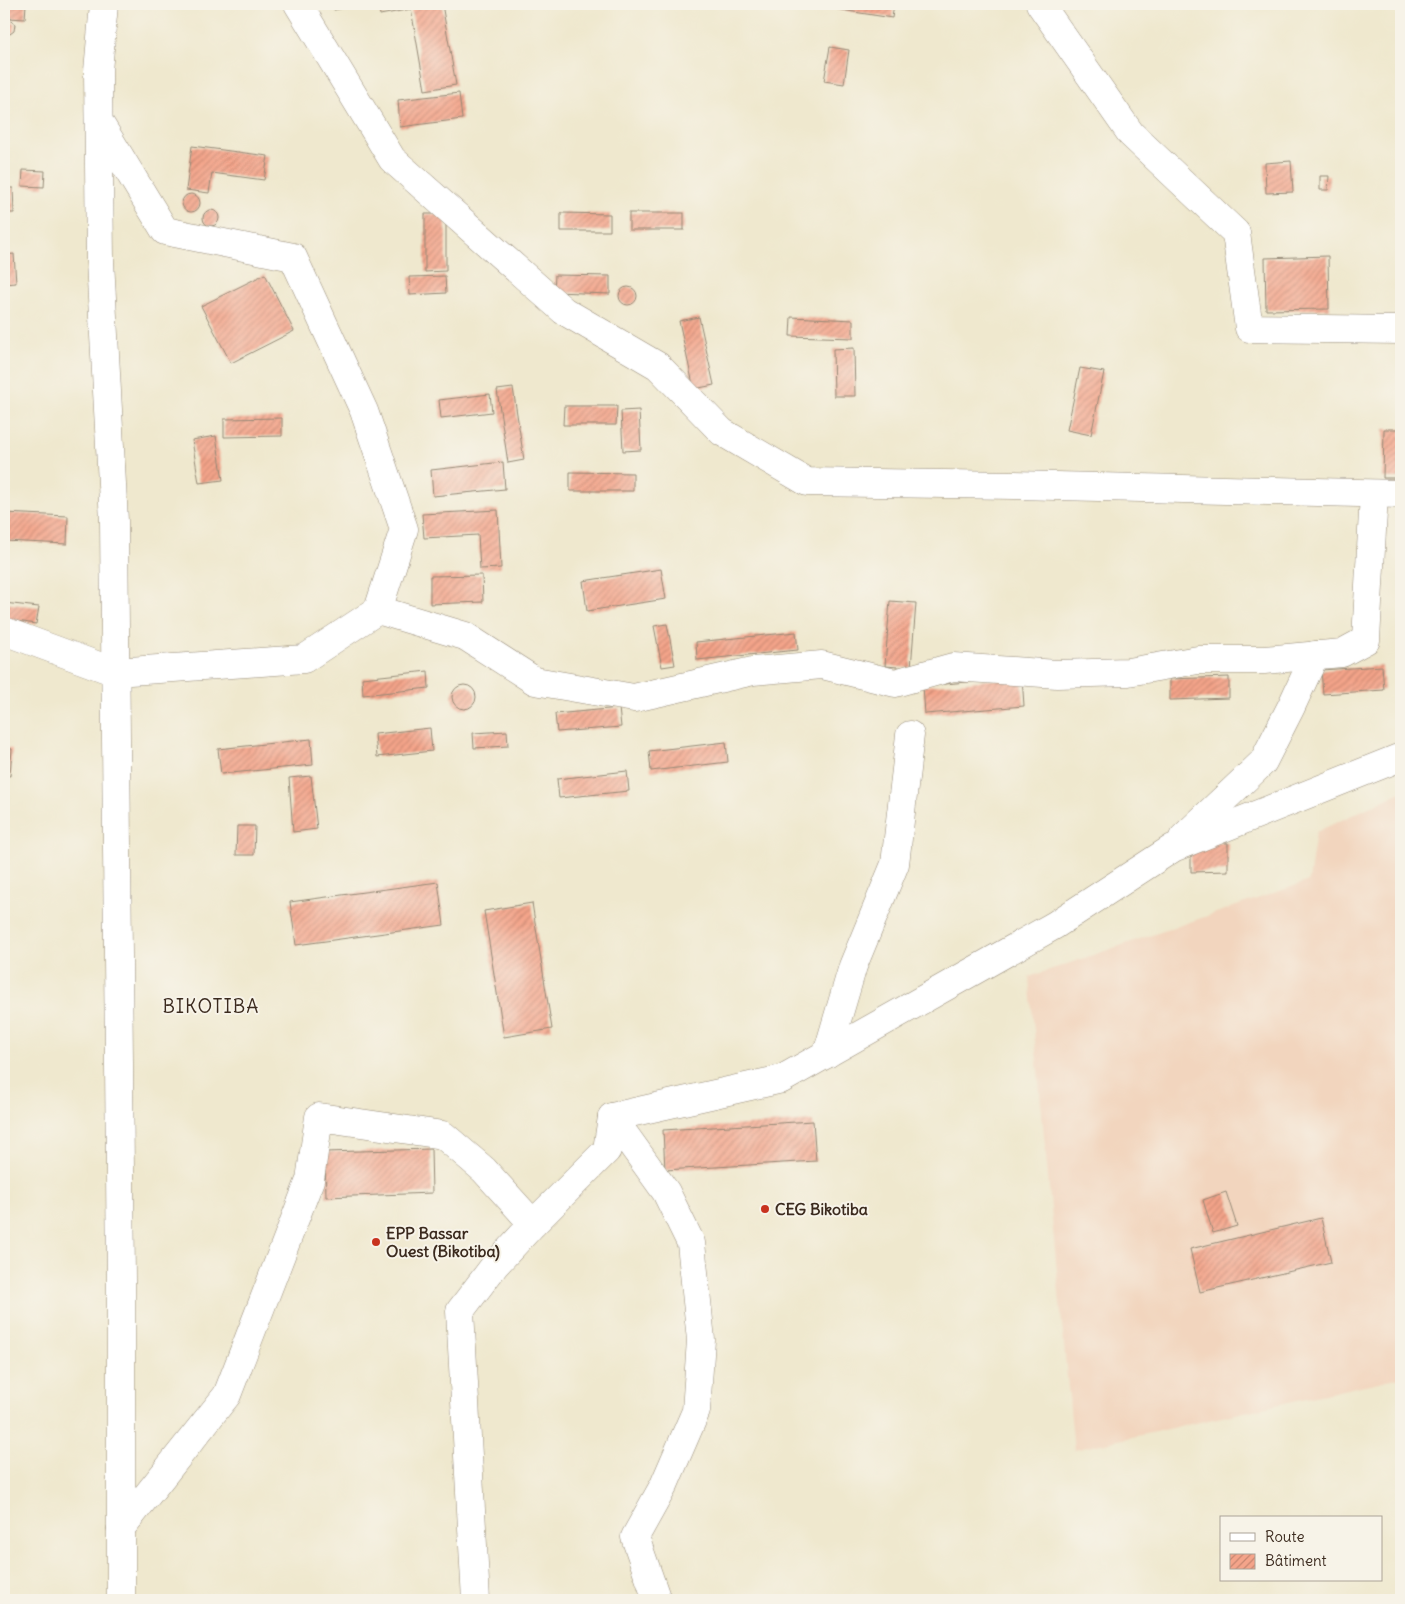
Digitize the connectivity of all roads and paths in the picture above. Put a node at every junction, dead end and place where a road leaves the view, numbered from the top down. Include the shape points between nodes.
1 (104, 4) edge
2 (298, 4) edge
3 (1040, 4) edge
4 (99, 122) junction
5 (1401, 330) edge
6 (1374, 494) junction
7 (1401, 494) edge
8 (378, 610) junction
9 (4, 631) edge
10 (1315, 655) junction
11 (115, 672) junction
12 (910, 735) dead end
13 (1401, 757) edge
14 (1173, 848) junction
15 (827, 1054) junction
16 (612, 1117) junction
17 (533, 1224) junction
18 (121, 1528) junction
19 (122, 1600) edge
20 (476, 1600) edge
21 (657, 1600) edge

1 - 4 street via 98,71
2 - 6 street via 392,159 564,311 658,366 722,432 808,482
3 - 5 street via 1131,134 1236,233 1249,328
4 - 8 street via 165,231 294,257 364,411 404,529
4 - 11 street via 100,261 114,521
6 - 7 street
6 - 10 street via 1366,640 1342,653
8 - 10 street via 465,636 535,681 634,698 752,671 822,665 895,683 953,667 1058,674 1128,672 1198,660 1264,660
8 - 11 street via 304,659
9 - 11 street
10 - 14 street via 1262,762
11 - 18 street
12 - 15 street via 895,864 854,966
13 - 14 street
14 - 15 street via 1055,925
15 - 16 street via 782,1079
16 - 17 street via 607,1150
16 - 21 street via 666,1192 691,1243 701,1340 696,1411 664,1486 634,1537
17 - 18 street via 484,1170 443,1135 319,1118 310,1180 227,1395
17 - 20 street via 495,1265 460,1311
18 - 19 street

